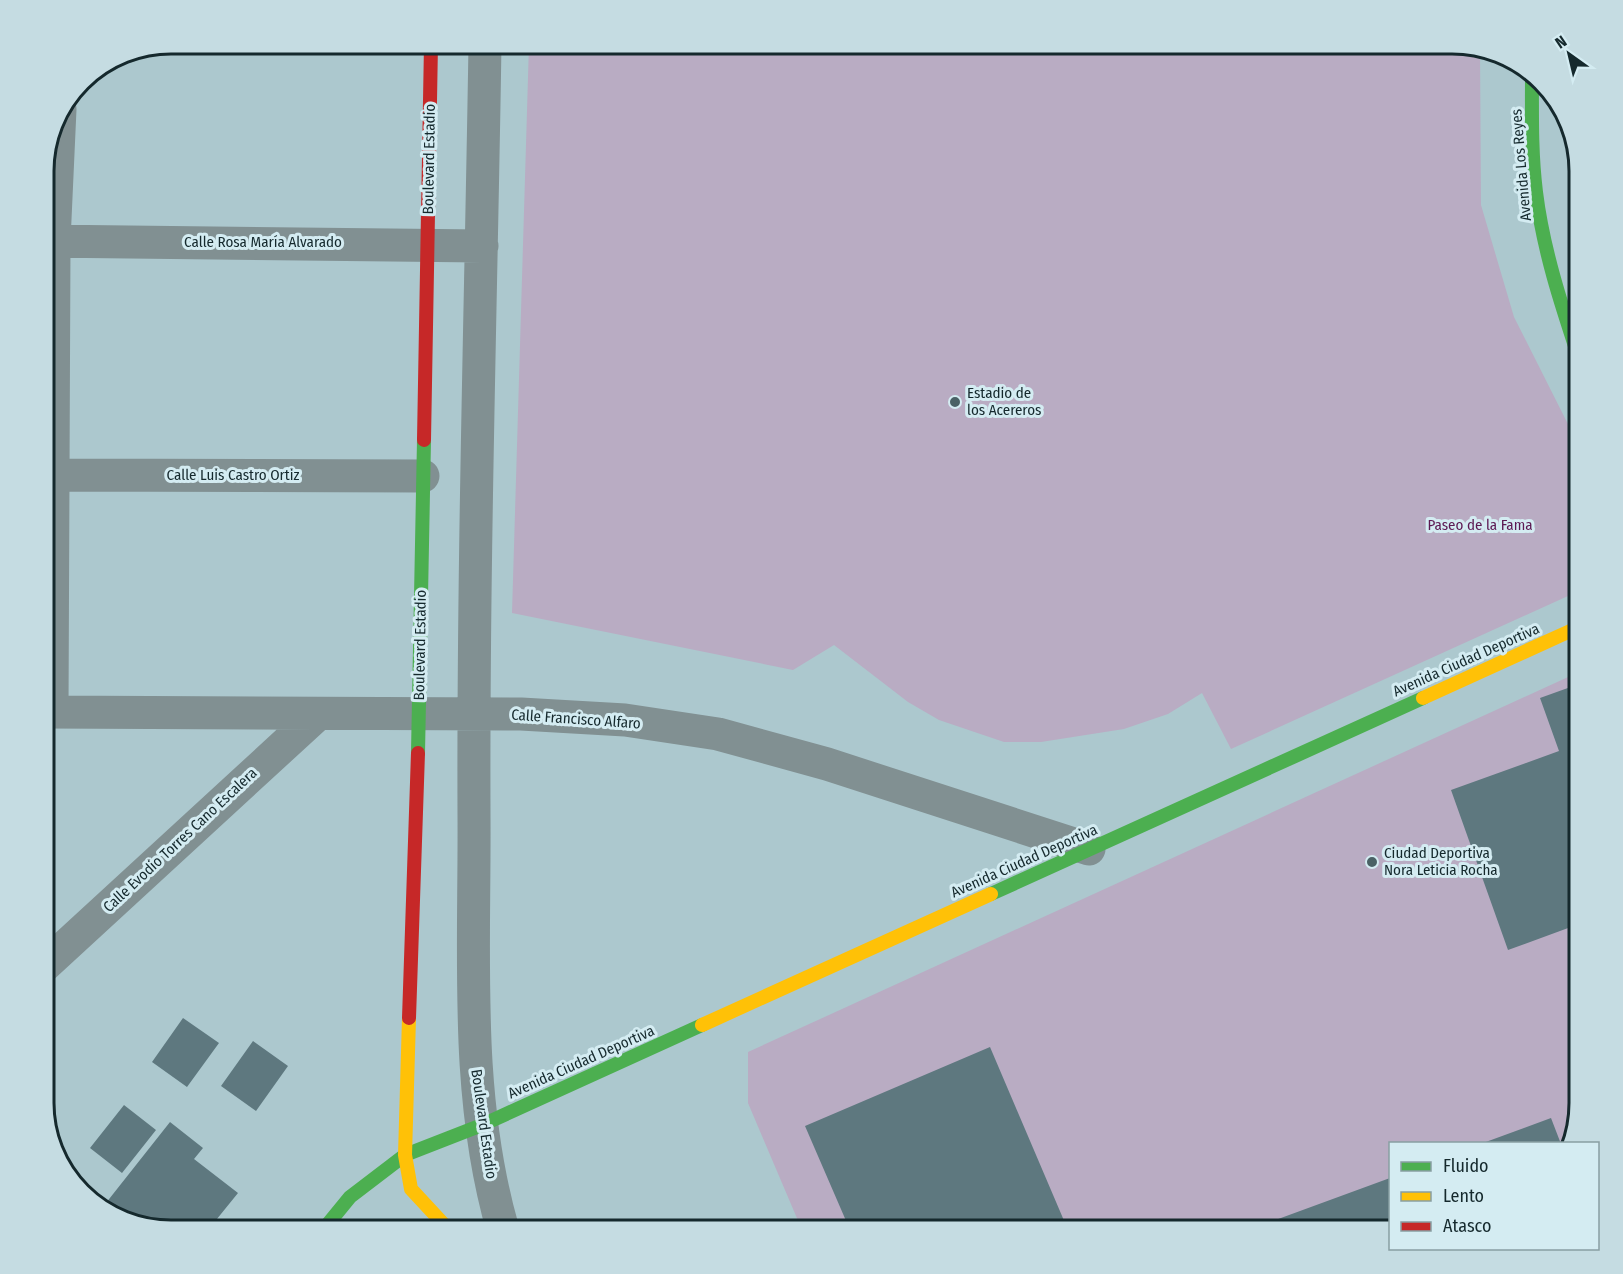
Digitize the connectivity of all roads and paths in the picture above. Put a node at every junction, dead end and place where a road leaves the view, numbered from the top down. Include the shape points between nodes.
1 (431, 54) edge
2 (485, 54) edge
3 (1532, 86) edge
4 (57, 144) edge
5 (54, 181) edge
6 (54, 241) edge
7 (427, 244) junction
8 (482, 246) junction
9 (1569, 327) edge
10 (54, 475) edge
11 (423, 476) junction
12 (1569, 632) edge
13 (54, 712) edge
14 (474, 714) junction
15 (317, 715) junction
16 (419, 715) junction
17 (1089, 849) junction
18 (54, 951) edge
19 (482, 1125) junction
20 (405, 1155) junction
21 (331, 1220) edge
22 (440, 1220) edge
23 (501, 1220) edge

1 - 7 street, Boulevard Estadio
2 - 8 street, Boulevard Estadio
3 - 9 street, Avenida Los Reyes via 1538,210
4 - 5 street
6 - 7 street, Calle Rosa María Alvarado
7 - 8 street, Calle Rosa María Alvarado
7 - 11 street, Boulevard Estadio
8 - 14 street, Boulevard Estadio
10 - 11 street, Calle Luis Castro Ortiz
11 - 16 street, Boulevard Estadio
12 - 17 street, Avenida Ciudad Deportiva
13 - 15 street, Calle Francisco Alfaro
14 - 16 street, Calle Francisco Alfaro
14 - 17 street, Calle Francisco Alfaro via 625,720 717,734 827,764
14 - 19 street, Boulevard Estadio via 475,1058
15 - 16 street, Calle Francisco Alfaro
15 - 18 street, Calle Evodio Torres Cano Escalera
16 - 20 street, Boulevard Estadio
17 - 19 street, Avenida Ciudad Deportiva
19 - 20 street, Avenida Ciudad Deportiva
19 - 23 street, Boulevard Estadio
20 - 21 street, Avenida Ciudad Deportiva via 350,1197
20 - 22 street, Boulevard Estadio via 411,1189

